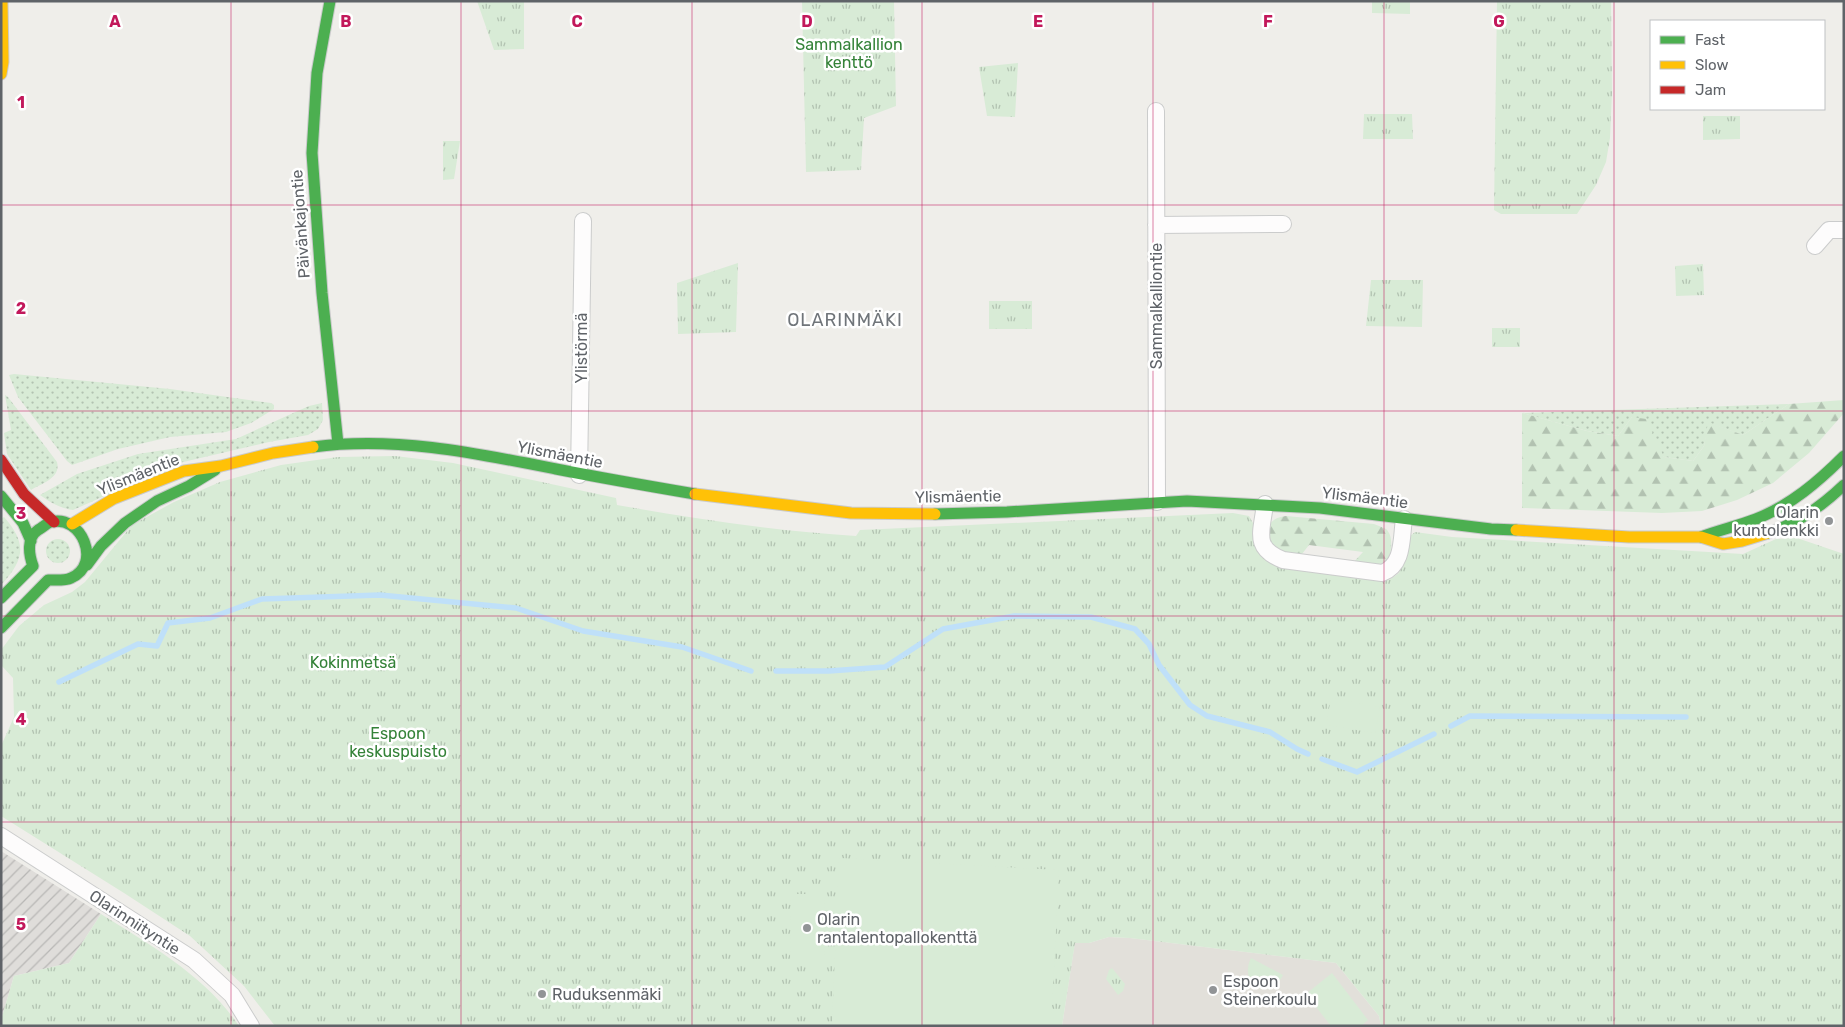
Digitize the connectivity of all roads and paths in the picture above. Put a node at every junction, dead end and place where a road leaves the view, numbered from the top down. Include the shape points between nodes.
1 (2, 1) edge
2 (330, 1) edge
3 (1, 74) edge
4 (1156, 111) dead end
5 (582, 222) dead end
6 (1283, 224) dead end
7 (1156, 225) junction
8 (1844, 230) edge
9 (1815, 246) dead end
10 (338, 444) junction
11 (1844, 456) edge
12 (1, 460) edge
13 (222, 466) junction
14 (579, 475) junction
15 (1844, 485) edge
16 (1, 496) edge
17 (1157, 502) junction
18 (1265, 504) junction
19 (1404, 519) junction
20 (54, 522) junction
21 (72, 524) junction
22 (1701, 537) junction
23 (31, 541) junction
24 (87, 565) junction
25 (33, 566) junction
26 (48, 580) junction
27 (1, 598) edge
28 (1, 628) edge
29 (1, 836) edge
30 (252, 1026) edge

1 - 3 main road
2 - 10 main road, Päivänkajontie via 317,73 312,153
4 - 7 street, Sammalkalliontie
5 - 14 street, Ylistörmä
6 - 7 street
7 - 17 street, Sammalkalliontie
8 - 9 street via 1829,230
10 - 13 main road, Ylismäentie via 272,453
10 - 14 main road, Ylismäentie via 427,446
11 - 22 main road, Ylismäentie via 1823,478 1792,501 1757,518
12 - 20 main road via 21,490 41,513
13 - 21 main road, Ylismäentie via 184,471 113,499
13 - 24 main road, Ylismäentie via 157,501 125,523
14 - 17 main road, Ylismäentie via 728,499 851,513 1007,512
15 - 22 main road, Ylismäentie via 1802,518 1766,535 1723,544
16 - 23 main road via 23,523
17 - 18 main road, Ylismäentie
18 - 19 main road, Ylismäentie
18 - 19 street via 1262,546 1276,558 1382,573 1391,570 1397,562
19 - 22 main road, Ylismäentie via 1552,534
20 - 21 main road
20 - 23 main road via 36,531
21 - 24 main road via 87,543
23 - 25 main road
24 - 26 main road via 80,574 66,581
25 - 26 main road
25 - 27 main road
26 - 28 main road
29 - 30 street, Olarinniityntie via 194,960 232,995

